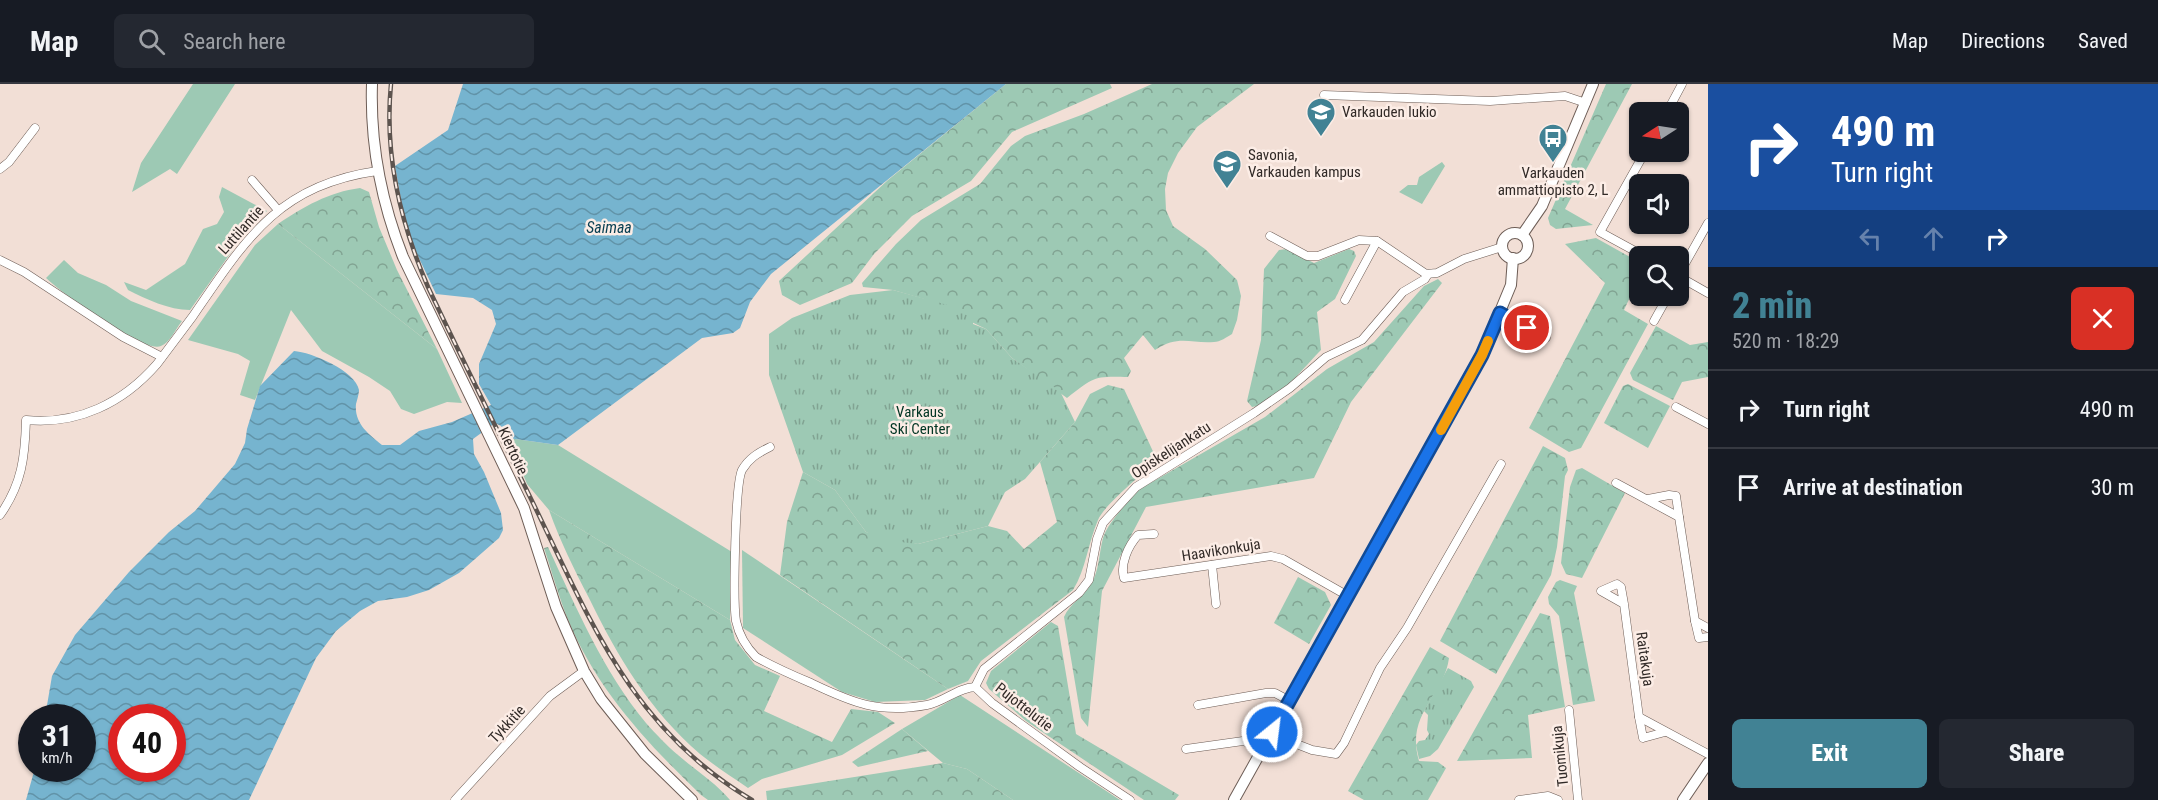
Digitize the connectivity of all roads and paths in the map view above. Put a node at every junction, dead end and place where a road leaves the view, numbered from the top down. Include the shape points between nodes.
1 (372, 84) edge
2 (1593, 84) edge
3 (1683, 84) edge
4 (1324, 95) dead end
5 (1673, 102) edge
6 (1586, 103) junction
7 (35, 128) dead end
8 (1639, 162) edge
9 (0, 169) edge
10 (377, 171) junction
11 (252, 180) dead end
12 (278, 210) junction
13 (1708, 223) edge
14 (1522, 235) junction
15 (1270, 236) dead end
16 (1377, 241) junction
17 (1502, 247) junction
18 (1629, 248) edge
19 (1689, 257) edge
20 (1513, 258) junction
21 (0, 260) edge
22 (1428, 274) junction
23 (1689, 282) edge
24 (1708, 292) edge
25 (1345, 300) dead end
26 (1662, 306) edge
27 (1500, 313) junction
28 (1654, 321) dead end
29 (1546, 338) dead end
30 (162, 357) junction
31 (1676, 406) dead end
32 (1707, 422) edge
33 (770, 447) dead end
34 (1501, 464) dead end
35 (1616, 483) dead end
36 (1648, 499) junction
37 (0, 515) edge
38 (1679, 517) junction
39 (1154, 534) dead end
40 (1212, 565) junction
41 (1348, 596) junction
42 (1216, 604) dead end
43 (1623, 604) dead end
44 (1695, 621) junction
45 (1708, 628) edge
46 (1708, 637) edge
47 (584, 671) junction
48 (975, 687) junction
49 (1290, 701) junction
50 (1198, 705) dead end
51 (1569, 710) dead end
52 (1639, 717) junction
53 (1665, 732) junction
54 (1294, 743) dead end
55 (1263, 748) junction
56 (1186, 749) dead end
57 (1708, 754) edge
58 (1708, 763) edge
59 (455, 800) edge
60 (693, 800) edge
61 (1130, 800) edge
62 (1234, 800) edge
63 (1519, 800) edge
64 (1558, 800) edge
65 (1578, 800) edge
66 (1683, 800) edge

1 - 10 street, Kiertotie
2 - 6 street
3 - 5 street
4 - 6 street via 1490,101 1565,96
6 - 14 street via 1542,206
7 - 9 street
8 - 18 street via 1600,232
10 - 12 street, Luttilantie via 314,188
10 - 47 street, Kiertotie via 403,257 524,508 556,607
11 - 12 street
12 - 30 street, Luttilantie via 231,259
13 - 19 street
14 - 17 street via 1506,236
14 - 20 street via 1527,250
15 - 16 street via 1307,256 1318,256 1359,240
16 - 22 street
16 - 25 street
17 - 20 street via 1505,255
17 - 22 street, Opiskelijankatu
20 - 27 street via 1511,285
21 - 30 street via 123,338
22 - 48 street, Opiskelijankatu via 1403,292 1362,340 1326,357 1254,414 1136,488 1103,523 1089,580 1079,593 984,669
23 - 24 street
26 - 28 street
27 - 29 street
27 - 41 street via 1482,355
30 - 37 street, Luttilantie via 134,388 100,408 60,420 26,420 20,477
31 - 32 street
33 - 48 street, Pujottelutie via 752,456 741,472 736,521 736,622 747,648 756,657 848,700 879,708 928,705
34 - 54 street via 1407,632 1380,668 1336,754
35 - 36 street
36 - 38 street
36 - 38 street via 1676,496
38 - 44 street
39 - 40 street, Haavikonkuja via 1138,535 1134,540 1122,564 1124,578
40 - 41 street, Haavikonkuja via 1277,557
40 - 42 street
41 - 49 street
43 - 52 street, Raitakuja
44 - 45 street
44 - 46 street via 1699,639
47 - 59 street, Tykkitie via 550,696
47 - 60 street, Kiertotie via 645,754
48 - 61 street, Pujottelutie
49 - 50 street via 1266,693
49 - 55 street
51 - 65 street, Tuomikuja
52 - 53 street, Raitakuja
52 - 53 street, Raitakuja via 1643,738
53 - 57 street, Raitakuja
55 - 56 street via 1243,741
55 - 62 street
58 - 66 street
63 - 64 street, Tuomikuja via 1548,796

